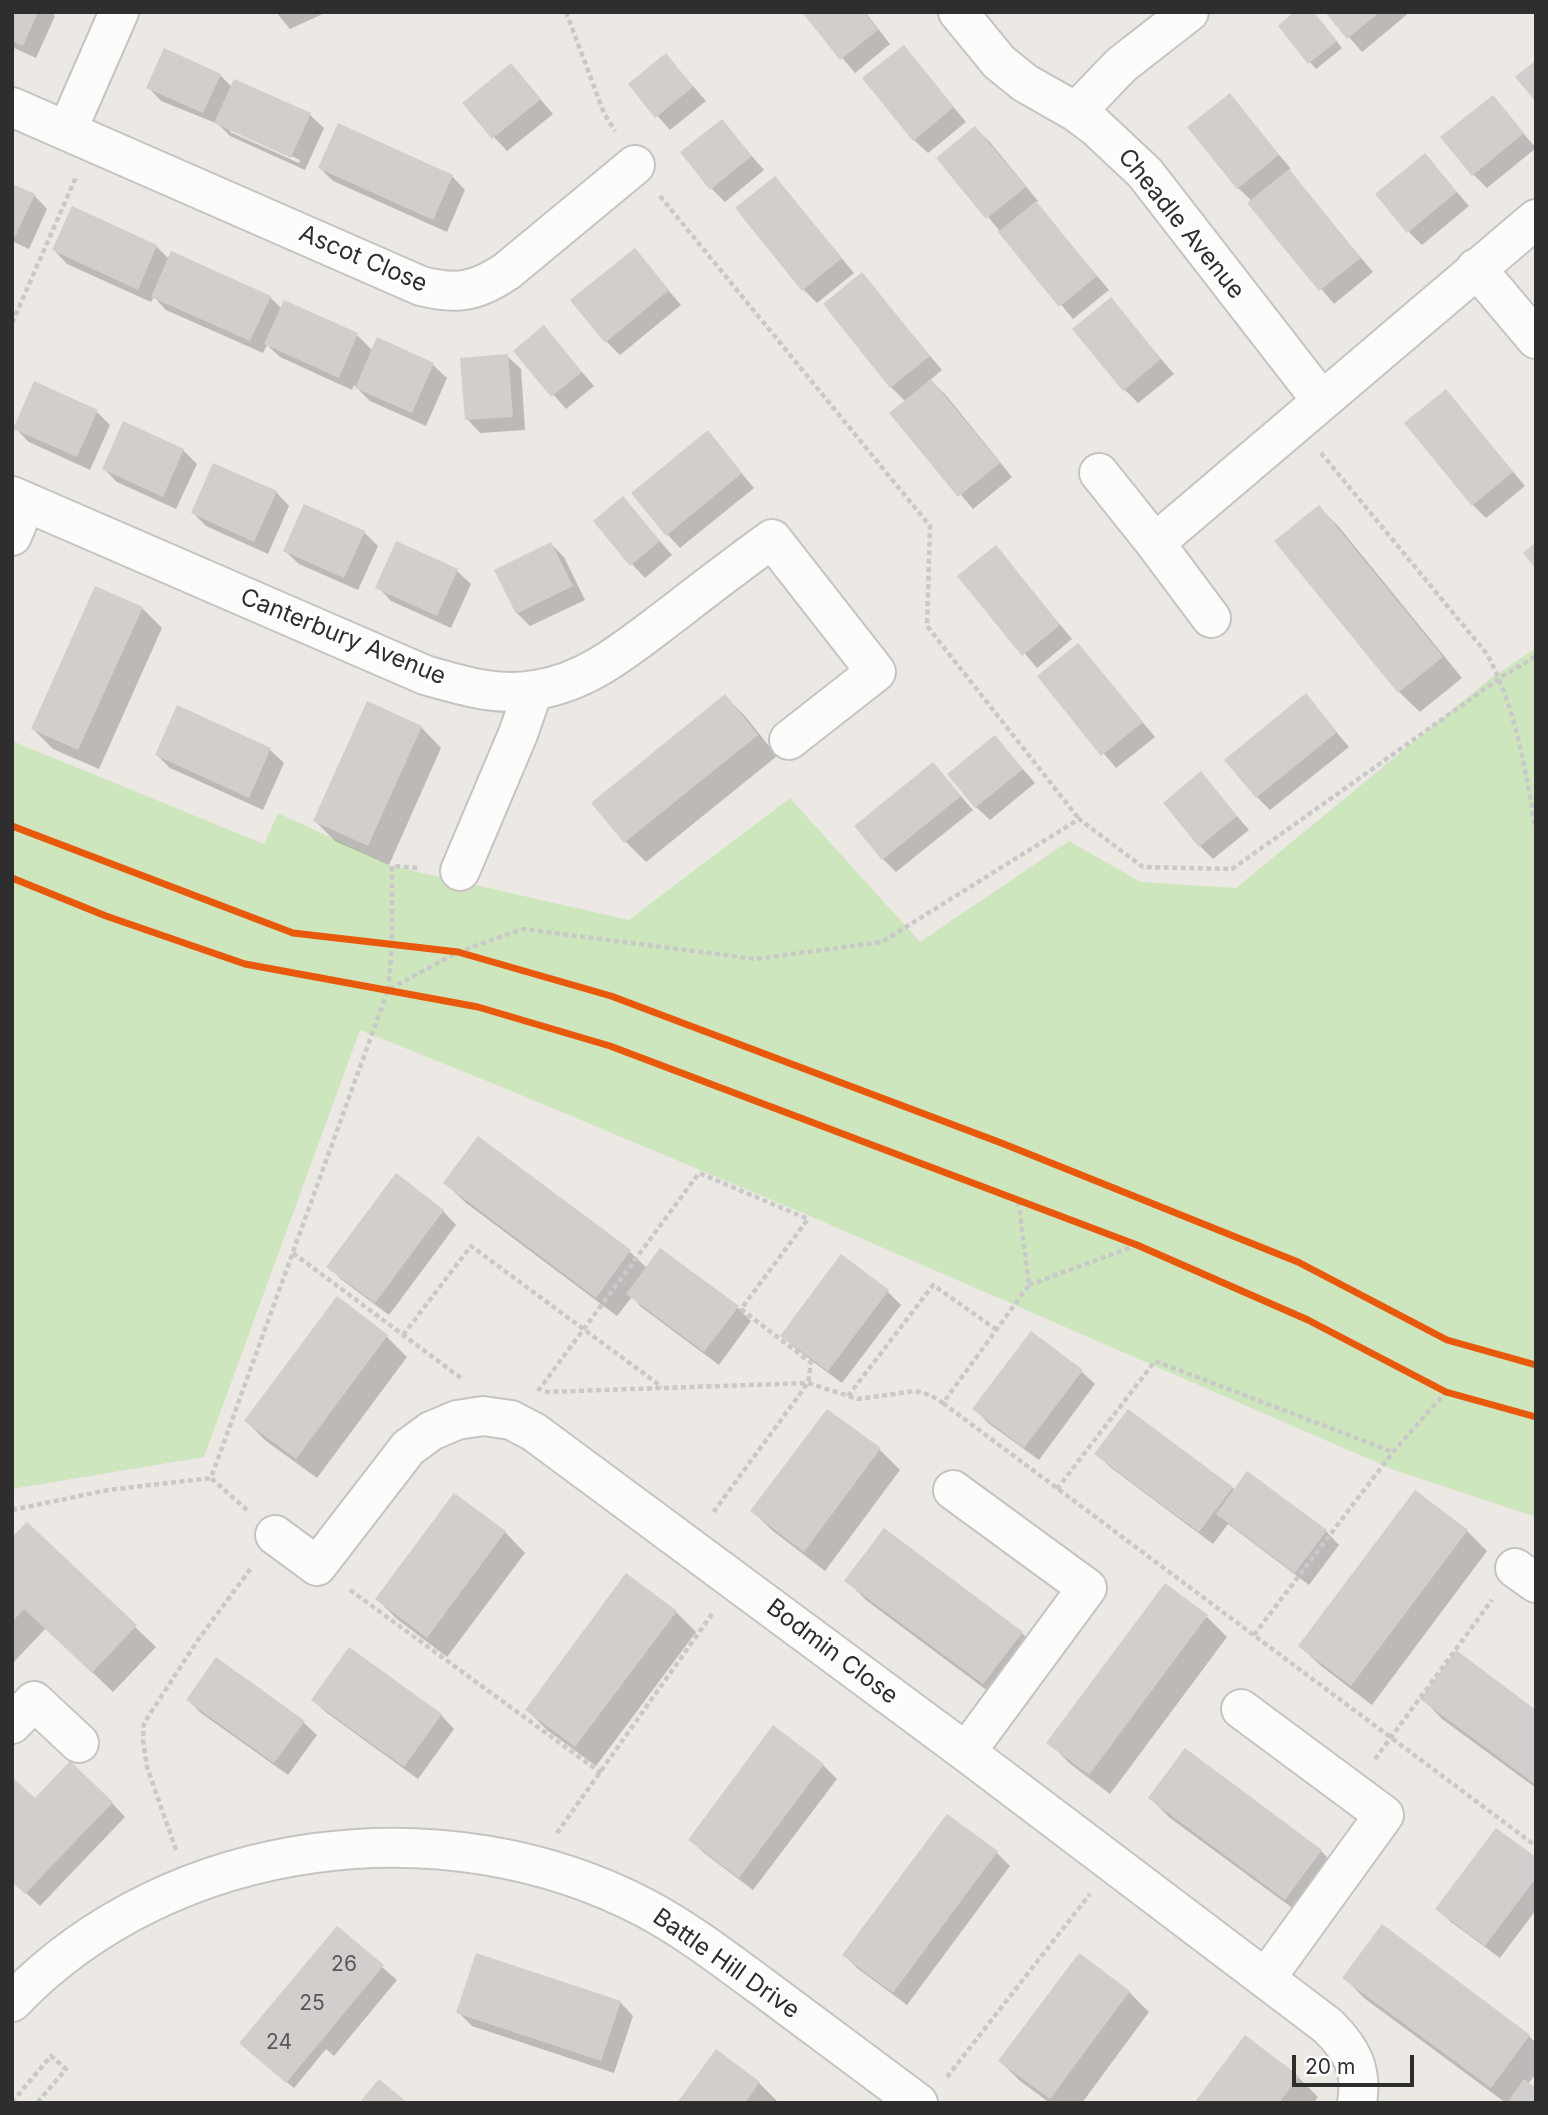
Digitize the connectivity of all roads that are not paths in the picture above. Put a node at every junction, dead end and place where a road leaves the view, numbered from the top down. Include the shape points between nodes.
1 (119, 12) edge
2 (958, 12) edge
3 (1189, 12) edge
4 (12, 107) edge
5 (1076, 111) junction
6 (80, 136) junction
7 (635, 165) road end
8 (1536, 219) edge
9 (1476, 268) junction
10 (1536, 339) edge
11 (1309, 412) junction
12 (1099, 473) dead end
13 (17, 511) edge
14 (1155, 543) junction
15 (1211, 618) dead end
16 (533, 691) junction
17 (789, 740) dead end
18 (460, 871) road end
19 (953, 1490) dead end
20 (275, 1535) road end
21 (1241, 1709) dead end
22 (12, 1724) edge
23 (79, 1743) dead end
24 (967, 1752) junction
25 (1266, 1978) junction
26 (20, 1981) edge
27 (931, 2092) edge
28 (1357, 2103) edge

1 - 6 street
2 - 5 street, Cheadle Avenue via 999,62 1025,83
3 - 5 street via 1121,65
4 - 6 street, Ascot Close
5 - 11 street, Cheadle Avenue via 1145,173
6 - 7 street, Ascot Close via 421,286 443,291 489,284
8 - 9 street
9 - 10 street
9 - 11 street
11 - 14 street
12 - 14 street
13 - 16 street, Canterbury Avenue via 425,675 463,686
14 - 15 street
16 - 17 street, Canterbury Avenue via 601,665 772,539 876,672
16 - 18 street
19 - 24 street via 1087,1588
20 - 24 street, Bodmin Close via 317,1566 408,1448 457,1420 483,1416 511,1420 534,1432
21 - 25 street via 1384,1815
22 - 23 street via 34,1701
24 - 25 street, Bodmin Close
25 - 28 street, Bodmin Close via 1347,2045 1357,2070
26 - 27 street, Battle Hill Drive via 135,1910 188,1885 275,1859 367,1849 430,1849 489,1856 597,1885 649,1910

